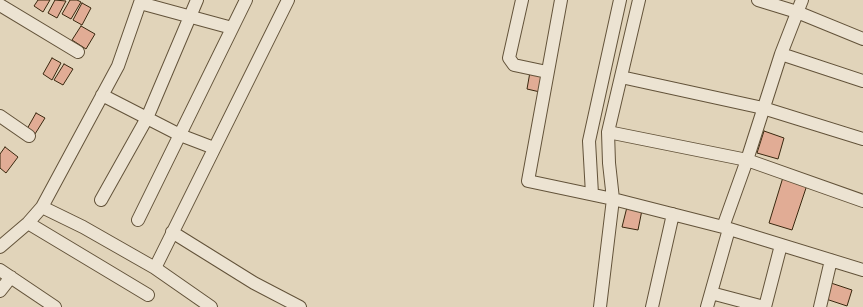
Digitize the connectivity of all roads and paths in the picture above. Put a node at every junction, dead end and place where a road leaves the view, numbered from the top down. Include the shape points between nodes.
1 (3, 0) edge
2 (197, 0) edge
3 (246, 0) edge
4 (288, 0) edge
5 (522, 0) edge
6 (561, 0) edge
7 (620, 0) edge
8 (639, 0) edge
9 (758, 0) edge
10 (802, 0) edge
11 (140, 2) edge
12 (0, 5) edge
13 (797, 12) junction
14 (191, 17) junction
15 (232, 28) junction
16 (863, 39) edge
17 (78, 52) dead end
18 (781, 54) junction
19 (547, 72) junction
20 (621, 77) junction
21 (863, 81) edge
22 (102, 95) junction
23 (763, 108) junction
24 (0, 116) edge
25 (147, 118) junction
26 (608, 132) junction
27 (180, 135) junction
28 (29, 136) dead end
29 (863, 139) edge
30 (214, 148) junction
31 (747, 160) junction
32 (592, 194) junction
33 (613, 198) junction
34 (101, 200) dead end
35 (863, 201) edge
36 (42, 207) junction
37 (673, 214) junction
38 (138, 220) dead end
39 (28, 224) junction
40 (726, 228) junction
41 (172, 232) junction
42 (781, 245) junction
43 (0, 247) edge
44 (831, 260) junction
45 (155, 268) junction
46 (0, 270) edge
47 (863, 270) edge
48 (11, 277) junction
49 (0, 291) edge
50 (711, 293) junction
51 (148, 295) dead end
52 (49, 305) edge
53 (212, 307) edge
54 (300, 307) edge
55 (600, 307) edge
56 (652, 307) edge
57 (707, 307) edge
58 (765, 307) edge
59 (820, 307) edge

1 - 12 street
2 - 14 street
3 - 15 street
4 - 30 street
5 - 19 street via 509,58 514,65
6 - 19 street
7 - 32 street via 589,141
8 - 20 street
9 - 13 street
10 - 13 street
11 - 14 street
11 - 22 street via 118,66
12 - 17 street
13 - 16 street
13 - 18 street
14 - 15 street
14 - 25 street
15 - 27 street
18 - 21 street
18 - 23 street
19 - 32 street via 528,180
20 - 23 street
20 - 26 street
22 - 25 street
22 - 36 street
23 - 29 street
23 - 31 street
24 - 28 street
25 - 27 street
25 - 34 street
26 - 31 street
26 - 33 street
27 - 30 street
27 - 38 street
30 - 41 street
31 - 35 street
31 - 40 street
32 - 33 street
33 - 37 street
33 - 55 street
36 - 39 street
36 - 45 street
37 - 40 street
37 - 56 street
39 - 43 street
39 - 51 street
40 - 42 street
40 - 50 street
41 - 45 street
41 - 54 street via 254,283
42 - 44 street
42 - 58 street
44 - 47 street
44 - 59 street
45 - 53 street
46 - 48 street
48 - 49 street
48 - 52 street
50 - 57 street
50 - 58 street

